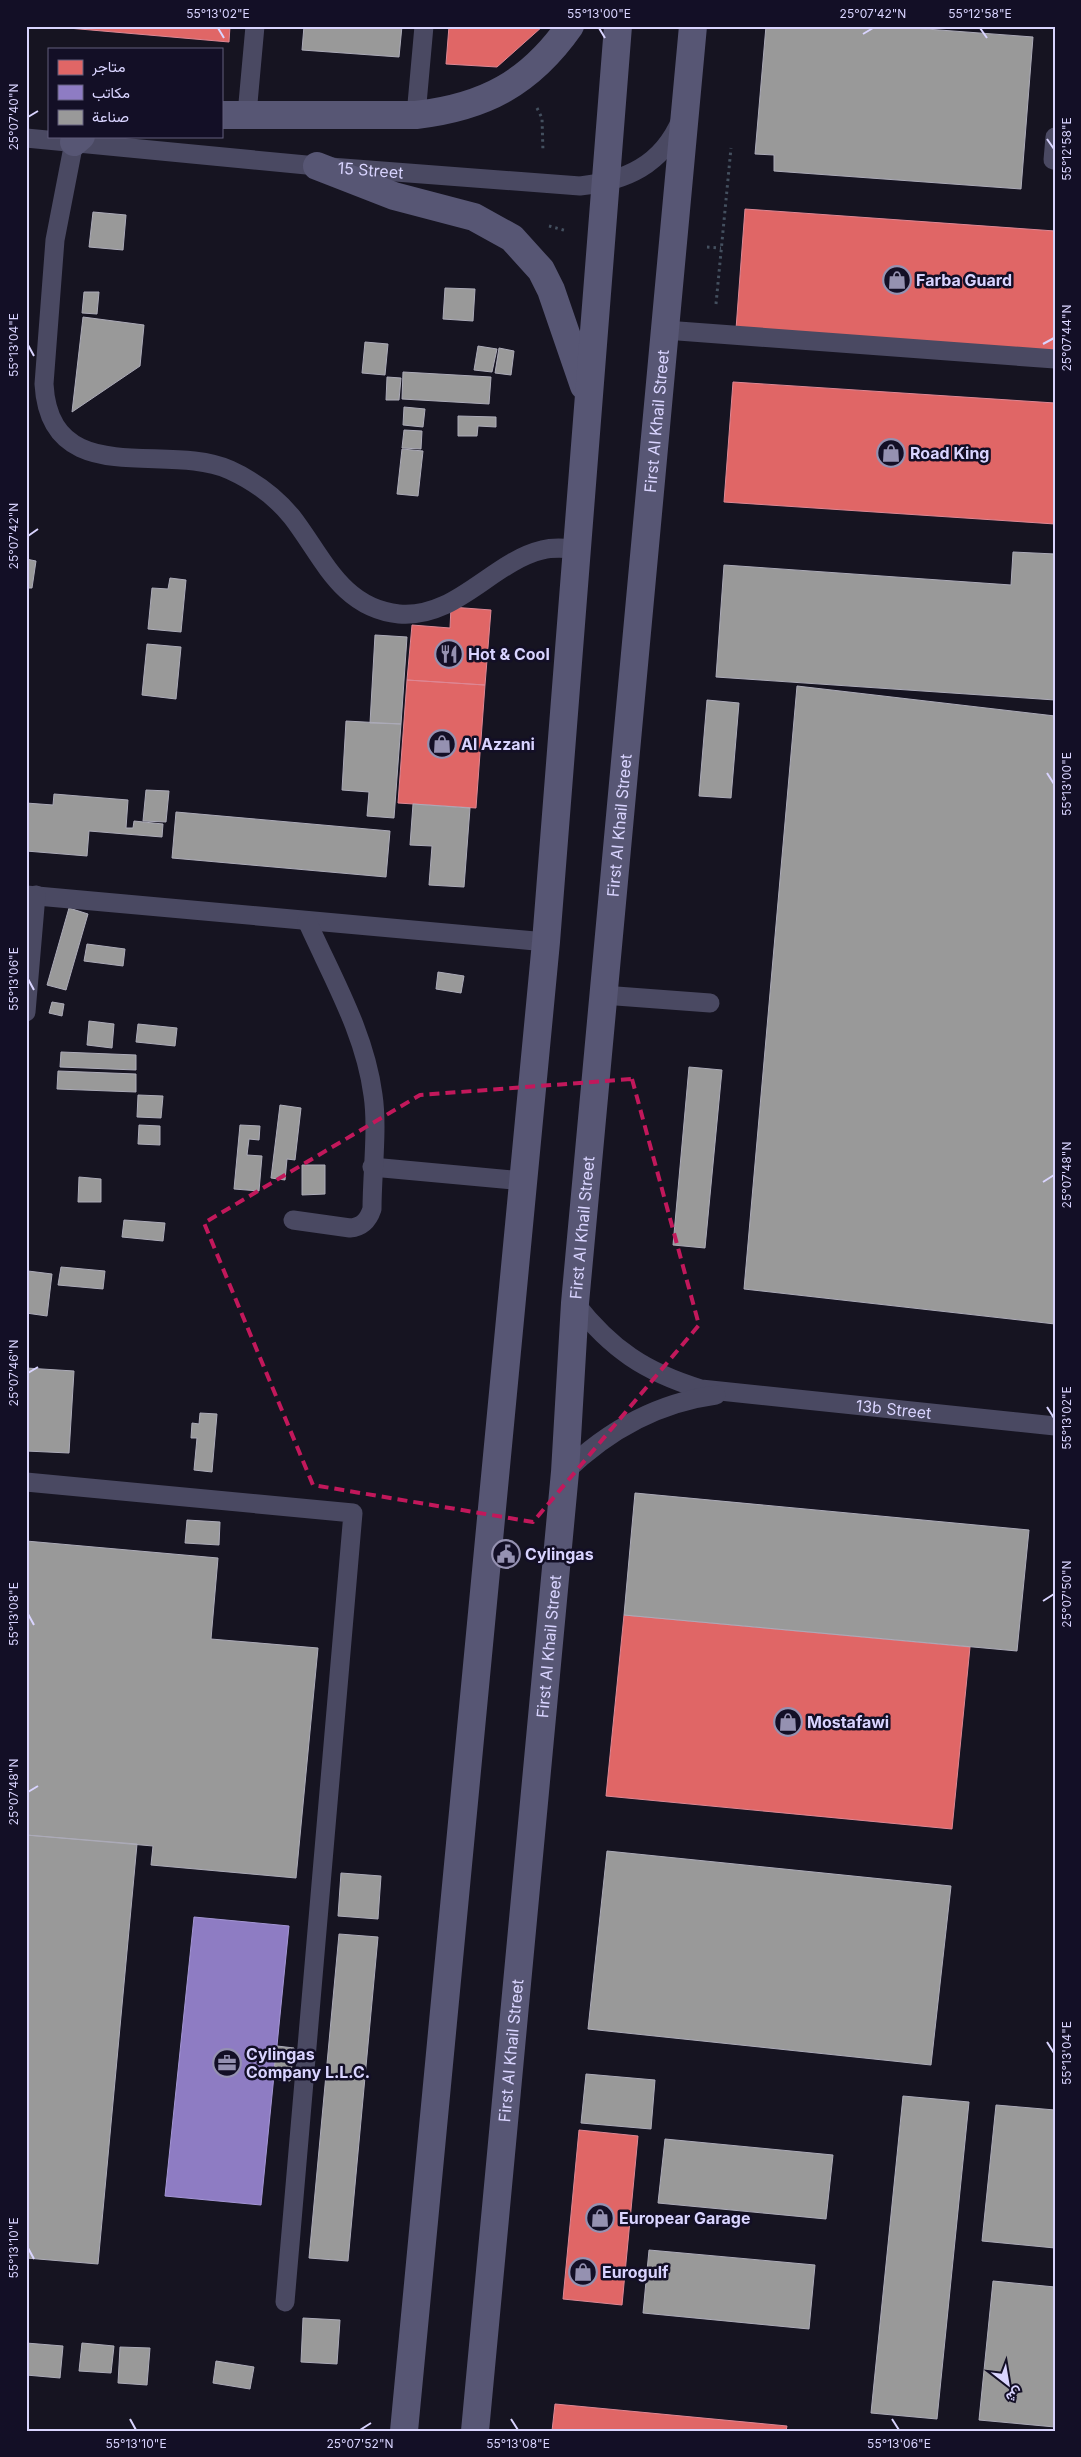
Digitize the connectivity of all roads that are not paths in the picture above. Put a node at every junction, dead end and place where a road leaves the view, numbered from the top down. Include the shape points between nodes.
1 (254, 26) edge
2 (424, 26) edge
3 (570, 26) edge
4 (618, 26) edge
5 (693, 26) edge
6 (685, 112) junction
7 (234, 114) edge
8 (416, 115) junction
9 (1055, 137) edge
10 (26, 138) edge
11 (78, 139) edge
12 (1054, 160) dead end
13 (317, 166) junction
14 (605, 183) junction
15 (665, 330) junction
16 (1055, 359) edge
17 (587, 394) junction
18 (576, 549) junction
19 (31, 895) edge
20 (307, 921) junction
21 (546, 942) junction
22 (603, 995) junction
23 (710, 1003) dead end
24 (26, 1012) edge
25 (372, 1168) junction
26 (523, 1181) junction
27 (293, 1220) dead end
28 (575, 1303) junction
29 (732, 1393) junction
30 (1055, 1426) edge
31 (565, 1472) junction
32 (26, 1482) edge
33 (285, 2302) dead end
34 (403, 2429) edge
35 (475, 2431) edge

1 - 7 lane
2 - 8 lane
3 - 8 main road via 532,71 507,89 478,103
4 - 14 main road
5 - 6 main road, First Al Khail Street
6 - 14 lane, 15 Street via 663,150 646,165
6 - 15 main road, First Al Khail Street
7 - 8 main road
9 - 12 lane
10 - 11 lane, 15 Street
11 - 13 lane, 15 Street
11 - 18 lane via 55,240 44,384 50,418 74,445 91,453 110,456 200,462 227,468 252,480 274,497 292,518 329,573 348,594 372,608 400,614 429,611 455,600 527,555 542,550
13 - 14 lane, 15 Street via 580,186
13 - 17 main road via 394,196 474,217 512,238 536,264 551,290
14 - 17 main road
15 - 16 lane
15 - 22 main road, First Al Khail Street
17 - 18 main road
18 - 21 main road
19 - 20 lane
19 - 24 lane
20 - 21 lane
20 - 25 lane via 361,1042 369,1069 374,1097
21 - 26 main road
22 - 23 lane
22 - 28 main road, First Al Khail Street
25 - 26 lane
25 - 27 lane via 372,1209 365,1223 350,1228
26 - 34 main road
28 - 29 lane, 13b Street via 617,1349 643,1366 686,1384
28 - 31 main road, First Al Khail Street
29 - 30 lane, 13b Street
29 - 31 lane, 13b Street via 701,1397 641,1416 594,1446
31 - 35 main road, First Al Khail Street
32 - 33 lane via 353,1513

